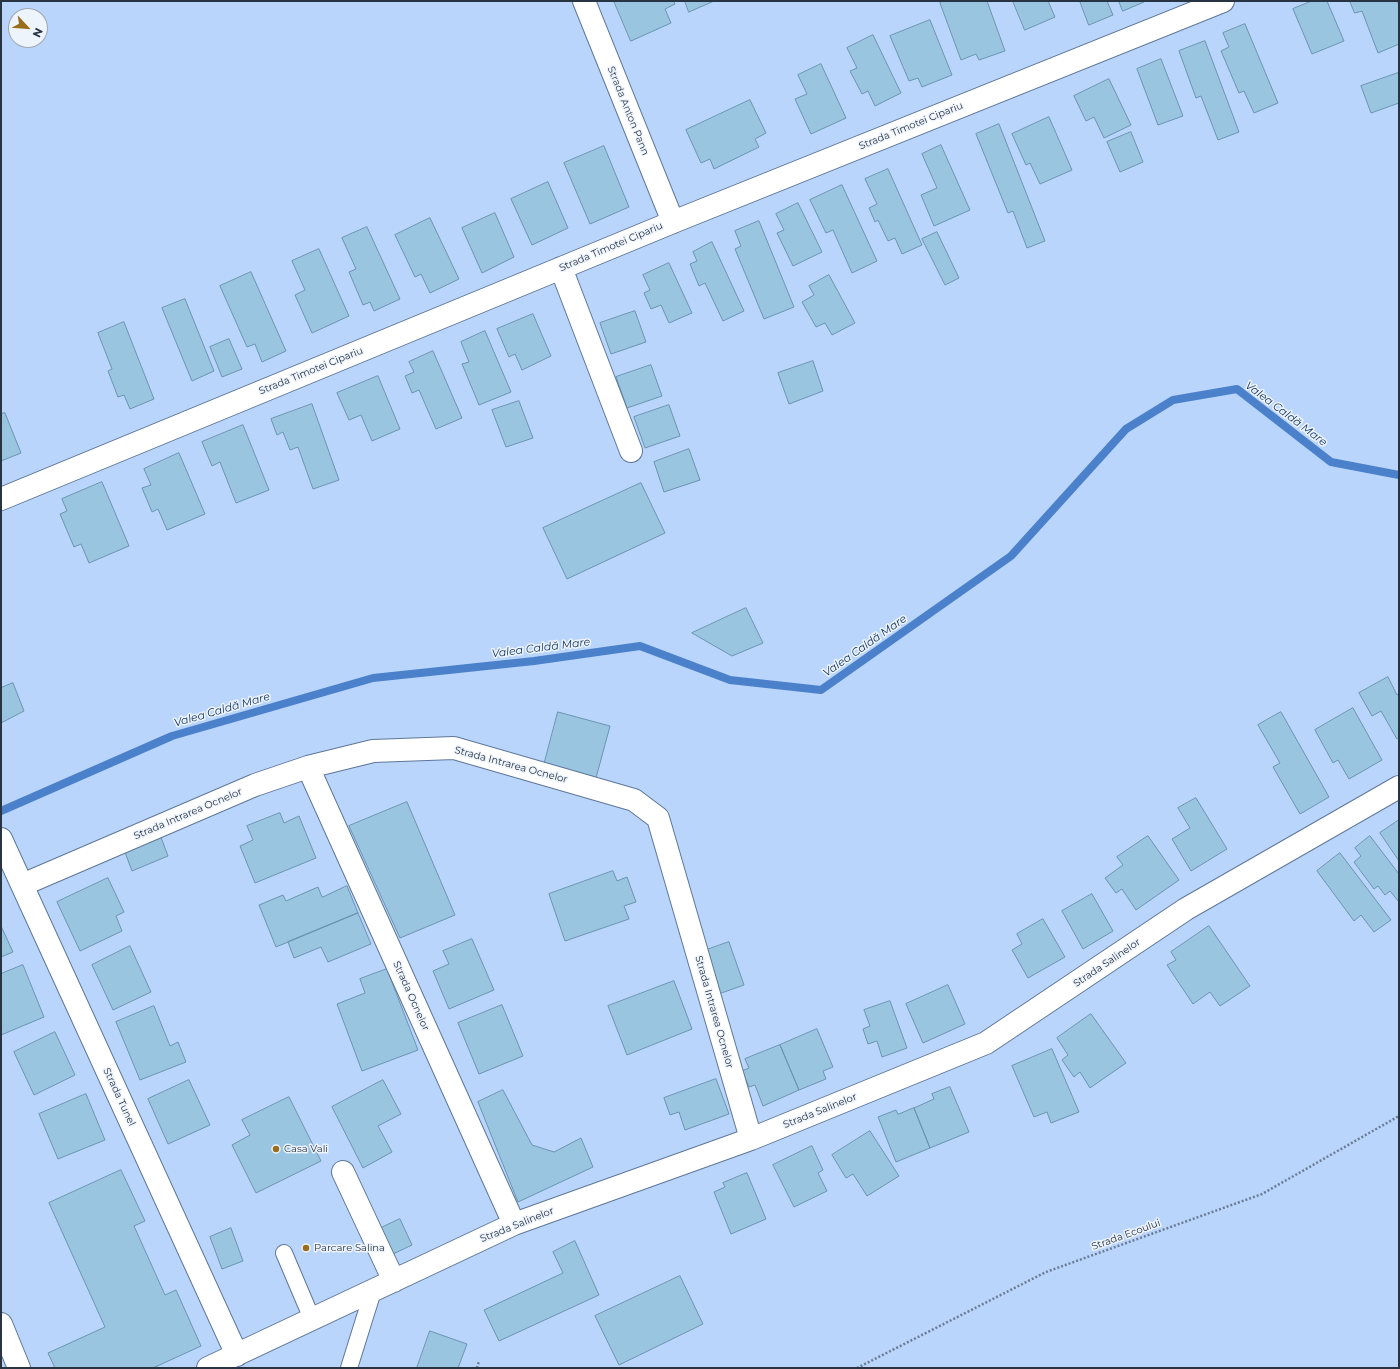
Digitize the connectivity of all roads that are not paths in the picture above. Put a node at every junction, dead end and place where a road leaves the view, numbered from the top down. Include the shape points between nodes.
1 (584, 1) edge
2 (1223, 1) edge
3 (673, 222) junction
4 (561, 268) junction
5 (631, 451) dead end
6 (1, 500) edge
7 (308, 767) junction
8 (1399, 787) edge
9 (4, 845) edge
10 (22, 885) junction
11 (751, 1139) junction
12 (343, 1172) dead end
13 (514, 1224) junction
14 (284, 1253) dead end
15 (394, 1281) junction
16 (373, 1291) junction
17 (312, 1320) junction
18 (1, 1324) edge
19 (237, 1355) junction
20 (19, 1368) edge
21 (208, 1368) edge
22 (349, 1368) edge

1 - 3 street, Strada Anton Pann
2 - 3 street, Strada Timotei Cipariu
3 - 4 street, Strada Timotei Cipariu
4 - 5 street
4 - 6 street, Strada Timotei Cipariu
7 - 10 street, Strada Intrarea Ocnelor via 255,785
7 - 11 street, Strada Intrarea Ocnelor via 373,751 454,748 634,800 658,818
7 - 13 street, Strada Ocnelor
8 - 11 street, Strada Salinelor via 1186,909 986,1043
9 - 10 street, Strada Tunel
10 - 19 street, Strada Tunel
11 - 13 street, Strada Salinelor
12 - 15 street
13 - 15 street, Strada Salinelor
14 - 17 lane
15 - 16 street, Strada Salinelor
16 - 17 street, Strada Salinelor
16 - 22 lane
17 - 19 street, Strada Salinelor
18 - 20 street
19 - 21 street, Strada Salinelor

